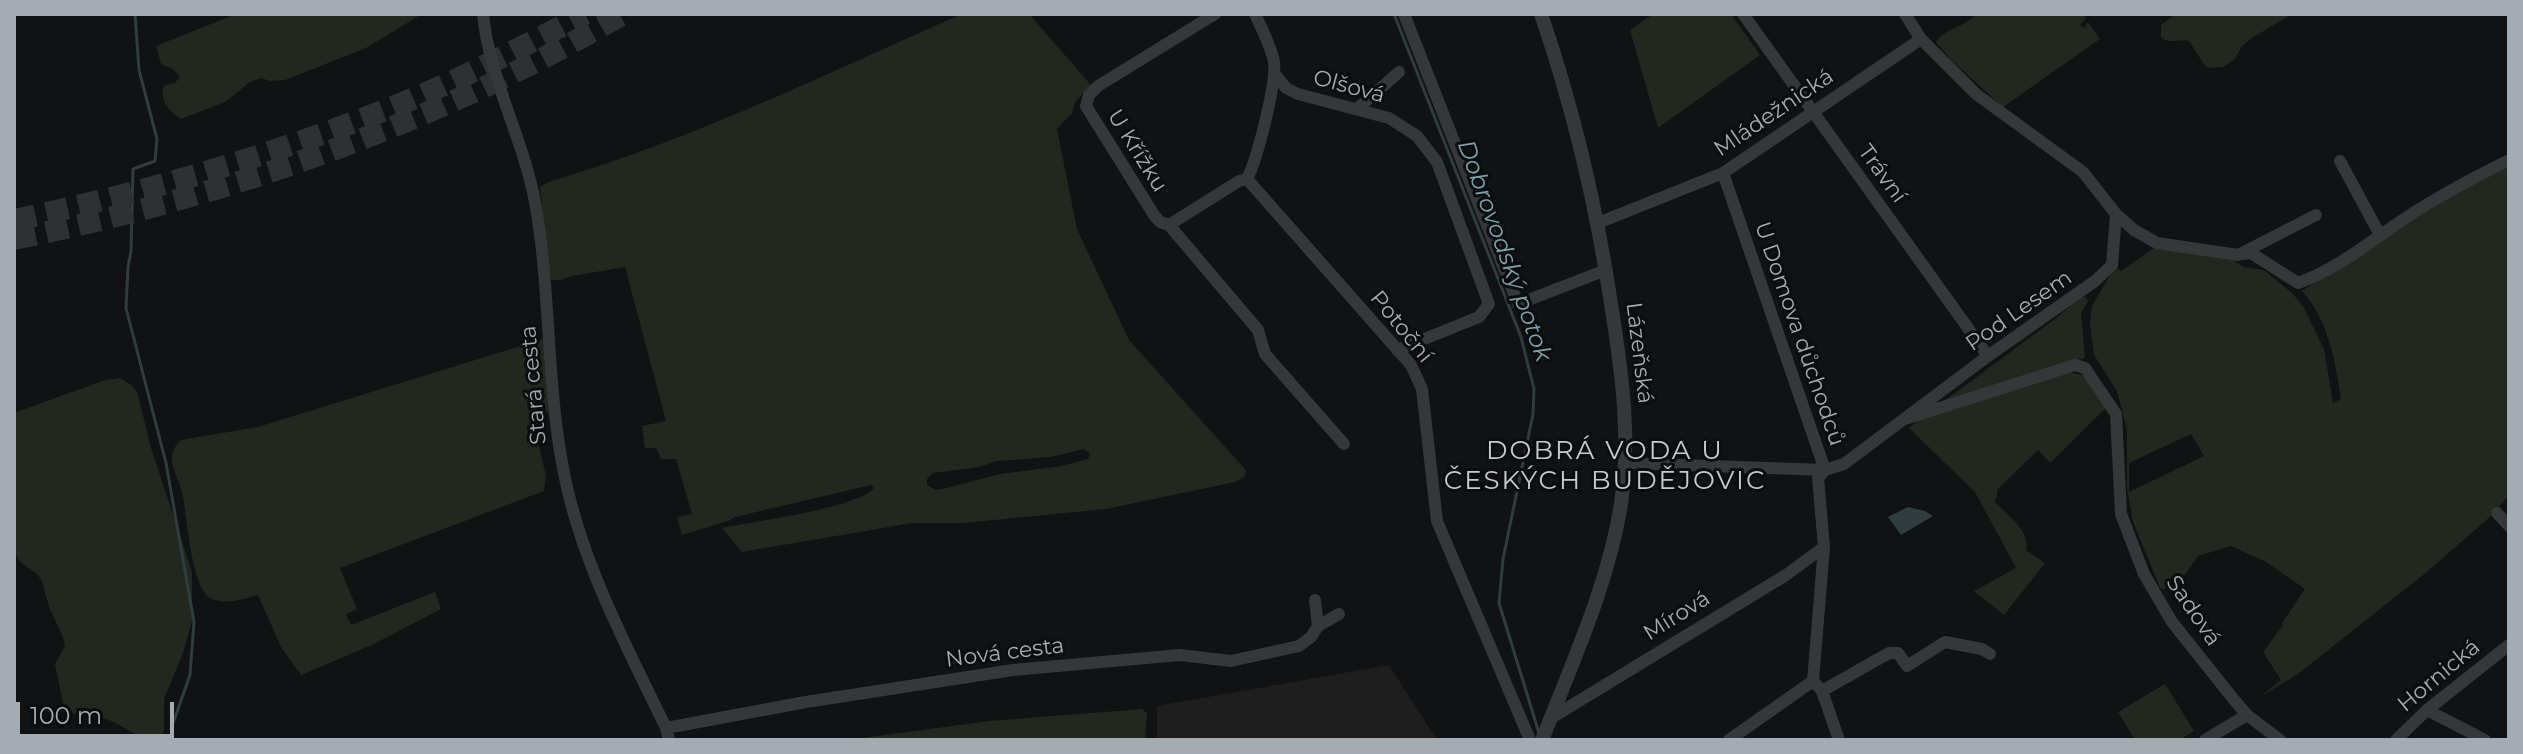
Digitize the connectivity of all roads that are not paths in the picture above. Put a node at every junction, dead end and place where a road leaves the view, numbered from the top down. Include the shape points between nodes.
1 (483, 14) edge
2 (1215, 14) edge
3 (1255, 14) edge
4 (1404, 14) edge
5 (1541, 14) edge
6 (1743, 14) edge
7 (1905, 14) edge
8 (1921, 39) junction
9 (1399, 72) dead end
10 (1274, 73) junction
11 (1357, 109) junction
12 (1812, 111) junction
13 (2509, 160) edge
14 (2340, 161) dead end
15 (1723, 173) junction
16 (1247, 179) junction
17 (2116, 214) junction
18 (2316, 215) dead end
19 (1598, 223) junction
20 (1169, 225) junction
21 (2380, 235) junction
22 (2238, 255) junction
23 (1606, 270) junction
24 (1397, 350) junction
25 (1988, 356) junction
26 (2059, 370) joint
27 (1908, 418) junction
28 (1344, 444) dead end
29 (1625, 463) junction
30 (1825, 470) junction
31 (2497, 513) dead end
32 (2509, 526) edge
33 (1824, 547) junction
34 (1315, 600) dead end
35 (1339, 614) dead end
36 (1318, 626) junction
37 (2509, 645) edge
38 (1990, 654) dead end
39 (1818, 686) junction
40 (2427, 710) junction
41 (2247, 715) junction
42 (1551, 718) junction
43 (667, 734) edge
44 (1543, 737) edge
45 (1530, 740) edge
46 (1729, 740) edge
47 (1839, 740) edge
48 (2205, 740) edge
49 (2280, 740) edge
50 (2396, 740) edge
51 (2485, 740) edge

1 - 43 street, Stará cesta via 537,213 565,481 605,603
2 - 20 street, U Křížku via 1098,86 1086,106 1154,215
3 - 10 street
4 - 23 street via 1518,304
5 - 19 street, Lázeňská via 1563,78
6 - 12 street, Trávní
7 - 8 street
8 - 12 street, Mládežnická
8 - 17 street via 1976,94 2083,172
9 - 11 street
10 - 11 street, Olšová via 1298,94
10 - 16 street via 1258,154
11 - 24 street, Olšová via 1389,118 1417,136 1437,162 1490,300 1479,317
12 - 15 street, Mládežnická
12 - 25 street, Trávní
13 - 21 street
14 - 21 street
15 - 19 street, Mládežnická
15 - 30 street, U Domova důchodců
16 - 20 street
16 - 24 street, Potoční
17 - 22 street via 2157,243
17 - 25 street, Pod Lesem via 2112,265
18 - 22 street
19 - 23 street, Lázeňská
20 - 28 street, U Křížku via 1258,330 1265,354
21 - 22 street via 2326,273 2298,283 2251,253
23 - 29 street, Lázeňská via 1619,356
24 - 45 street, Potoční via 1422,389 1437,521
25 - 27 street, Pod Lesem
26 - 27 street, Pod Lesem
26 - 41 street, Sadová via 2085,368 2116,414 2123,520 2144,574 2172,622
27 - 30 street, Pod Lesem via 1844,464
29 - 30 street, Pod Lesem
29 - 42 street, Lázeňská via 1603,580
30 - 33 street, U Domova důchodců via 1818,478
31 - 32 street
33 - 39 street, U Domova důchodců
33 - 42 street, Mírová
34 - 36 street
35 - 36 street, Nová cesta
36 - 43 street, Nová cesta via 1299,646 1231,661 1180,655 1013,670 806,702
37 - 40 street, Hornická
38 - 39 street via 1945,642 1907,666 1898,653 1889,653
39 - 46 street
39 - 47 street, U Domova důchodců
40 - 50 street, Hornická
40 - 51 street
41 - 48 street
41 - 49 street, Sadová
42 - 44 street, Lázeňská

